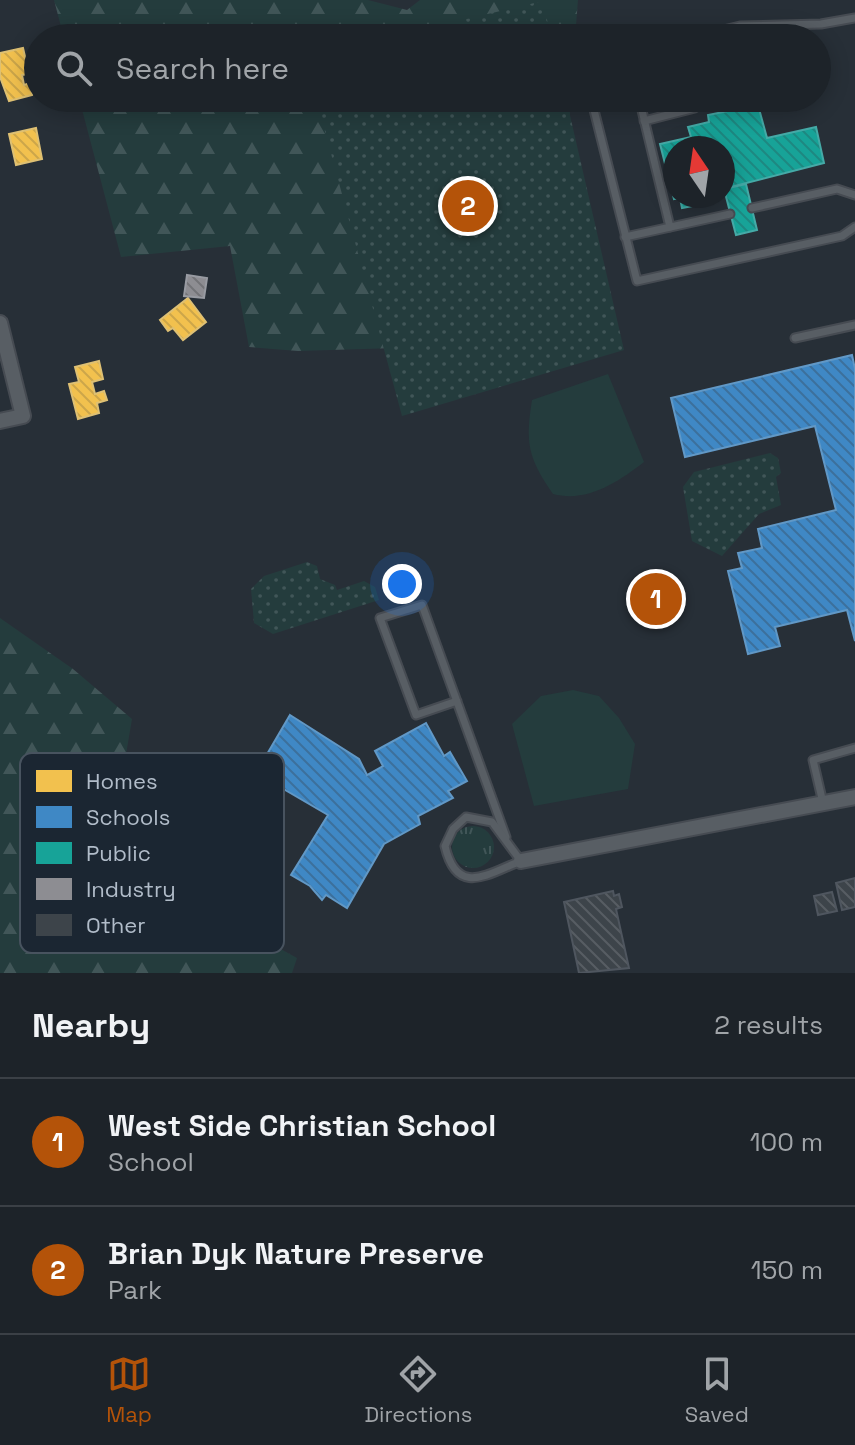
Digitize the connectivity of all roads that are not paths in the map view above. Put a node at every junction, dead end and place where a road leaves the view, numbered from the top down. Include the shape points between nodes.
1 (855, 18) edge
2 (821, 24) edge
3 (594, 112) edge
4 (642, 112) edge
5 (679, 112) edge
6 (644, 121) junction
7 (855, 195) edge
8 (752, 208) dead end
9 (730, 214) dead end
10 (670, 227) junction
11 (855, 227) edge
12 (625, 237) junction
13 (0, 323) edge
14 (855, 325) edge
15 (795, 338) dead end
16 (0, 421) edge
17 (457, 701) junction
18 (855, 748) edge
19 (855, 797) edge
20 (823, 803) junction
21 (506, 837) junction
22 (521, 861) junction

1 - 2 lane
3 - 12 lane
4 - 6 lane
5 - 6 lane
6 - 10 lane
7 - 8 lane via 837,189
9 - 10 lane
10 - 12 lane
11 - 12 lane via 842,236 637,281
13 - 16 street via 23,416
14 - 15 lane
17 - 17 lane via 422,605 380,618 416,715
17 - 21 lane
18 - 20 lane via 813,760
19 - 20 street
20 - 22 street
21 - 22 lane
21 - 22 lane via 492,822 466,817 445,846 453,866 472,879

